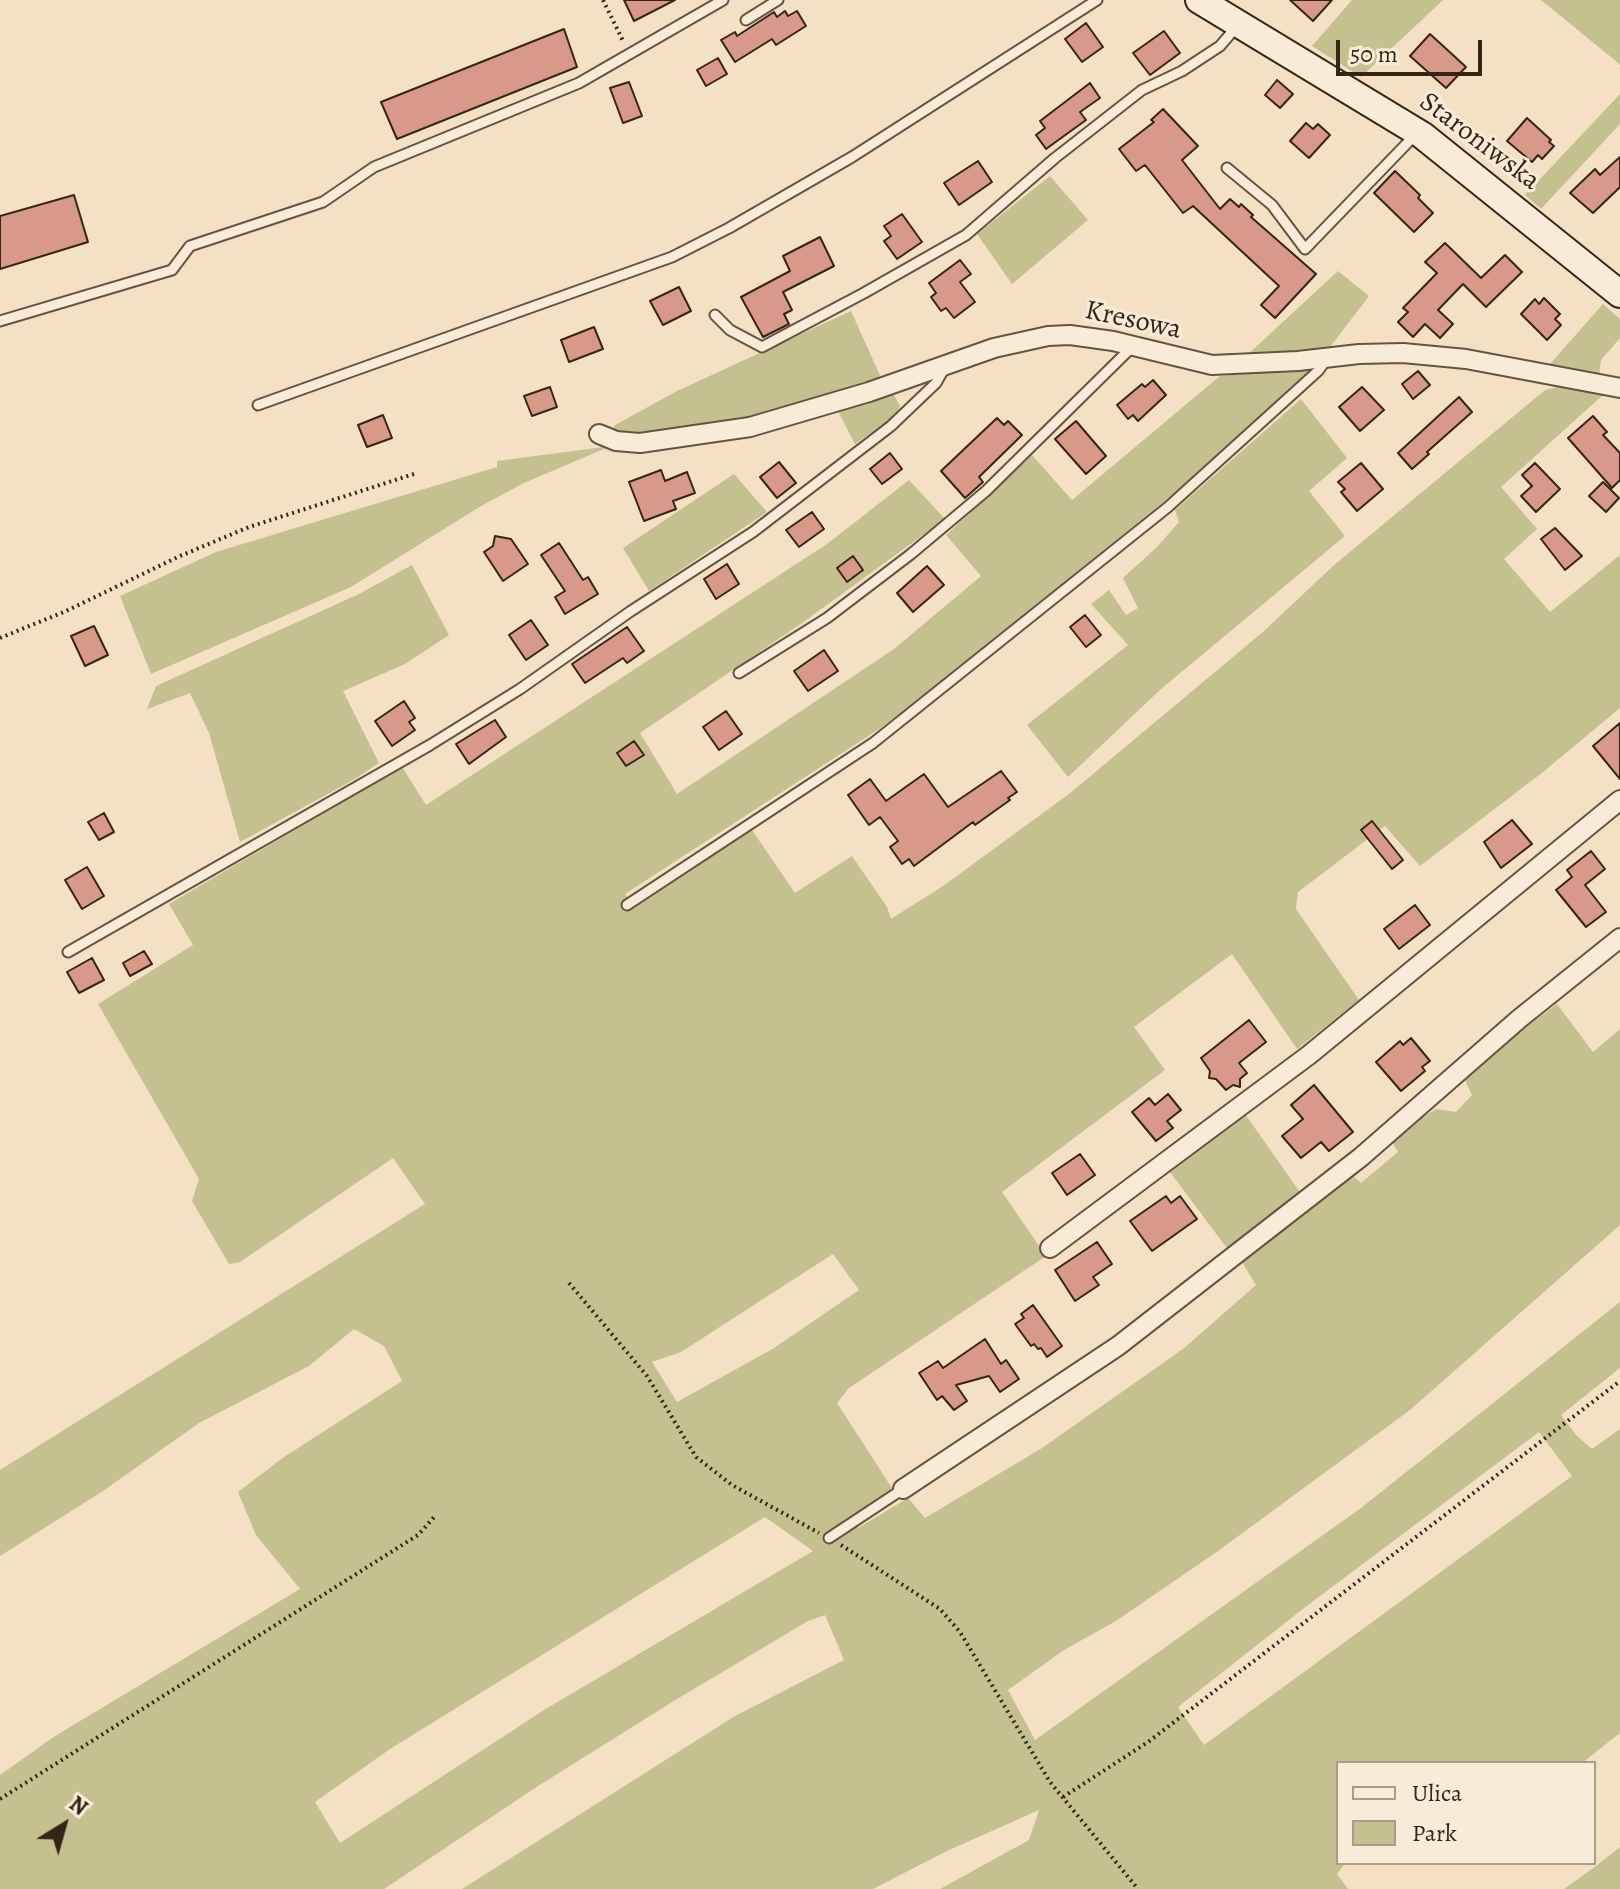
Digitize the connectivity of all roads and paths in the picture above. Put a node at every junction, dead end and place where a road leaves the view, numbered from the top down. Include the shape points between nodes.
1 (603, 0) edge
2 (723, 0) edge
3 (778, 0) edge
4 (1097, 0) edge
5 (1199, 0) edge
6 (746, 20) dead end
7 (1243, 27) junction
8 (634, 38) dead end
9 (1418, 132) junction
10 (1227, 168) dead end
11 (1620, 294) edge
12 (715, 315) dead end
13 (0, 321) edge
14 (1133, 346) junction
15 (1328, 357) junction
16 (947, 365) junction
17 (1620, 388) edge
18 (258, 405) dead end
19 (599, 434) dead end
20 (414, 474) dead end
21 (0, 638) edge
22 (739, 673) dead end
23 (1620, 800) edge
24 (627, 905) dead end
25 (1620, 938) edge
26 (68, 952) dead end
27 (1050, 1248) dead end
28 (569, 1283) dead end
29 (1620, 1381) edge
30 (903, 1489) joint
31 (435, 1516) dead end
32 (829, 1538) junction
33 (1063, 1797) junction
34 (0, 1799) edge
35 (1138, 1889) edge

1 - 8 path via 625,43
2 - 13 lane via 579,83 374,167 323,202 190,246 172,270
3 - 6 lane
4 - 18 lane via 852,157 672,257
5 - 7 street, Staroniwska
7 - 9 street, Staroniwska
7 - 12 lane via 1182,71 1142,90 966,235 864,293 762,347
9 - 10 lane via 1305,249 1272,205
9 - 11 street, Staroniwska
14 - 15 street, Kresowa via 1212,365
14 - 16 street, Kresowa via 1048,336
14 - 22 lane via 986,491 911,554 827,618
15 - 17 street, Kresowa via 1403,353 1455,358
15 - 24 lane via 1168,507 873,743
16 - 19 street, Kresowa via 750,427 640,443
16 - 26 lane via 936,383 891,426 753,532 520,689
20 - 21 path via 249,527
23 - 27 street via 1309,1055
25 - 30 street via 1361,1157 1118,1346
28 - 32 path via 647,1376 696,1457 732,1485
29 - 33 path via 1148,1742
30 - 32 lane
31 - 34 path via 418,1535
32 - 33 path via 940,1609 960,1632
33 - 35 path

